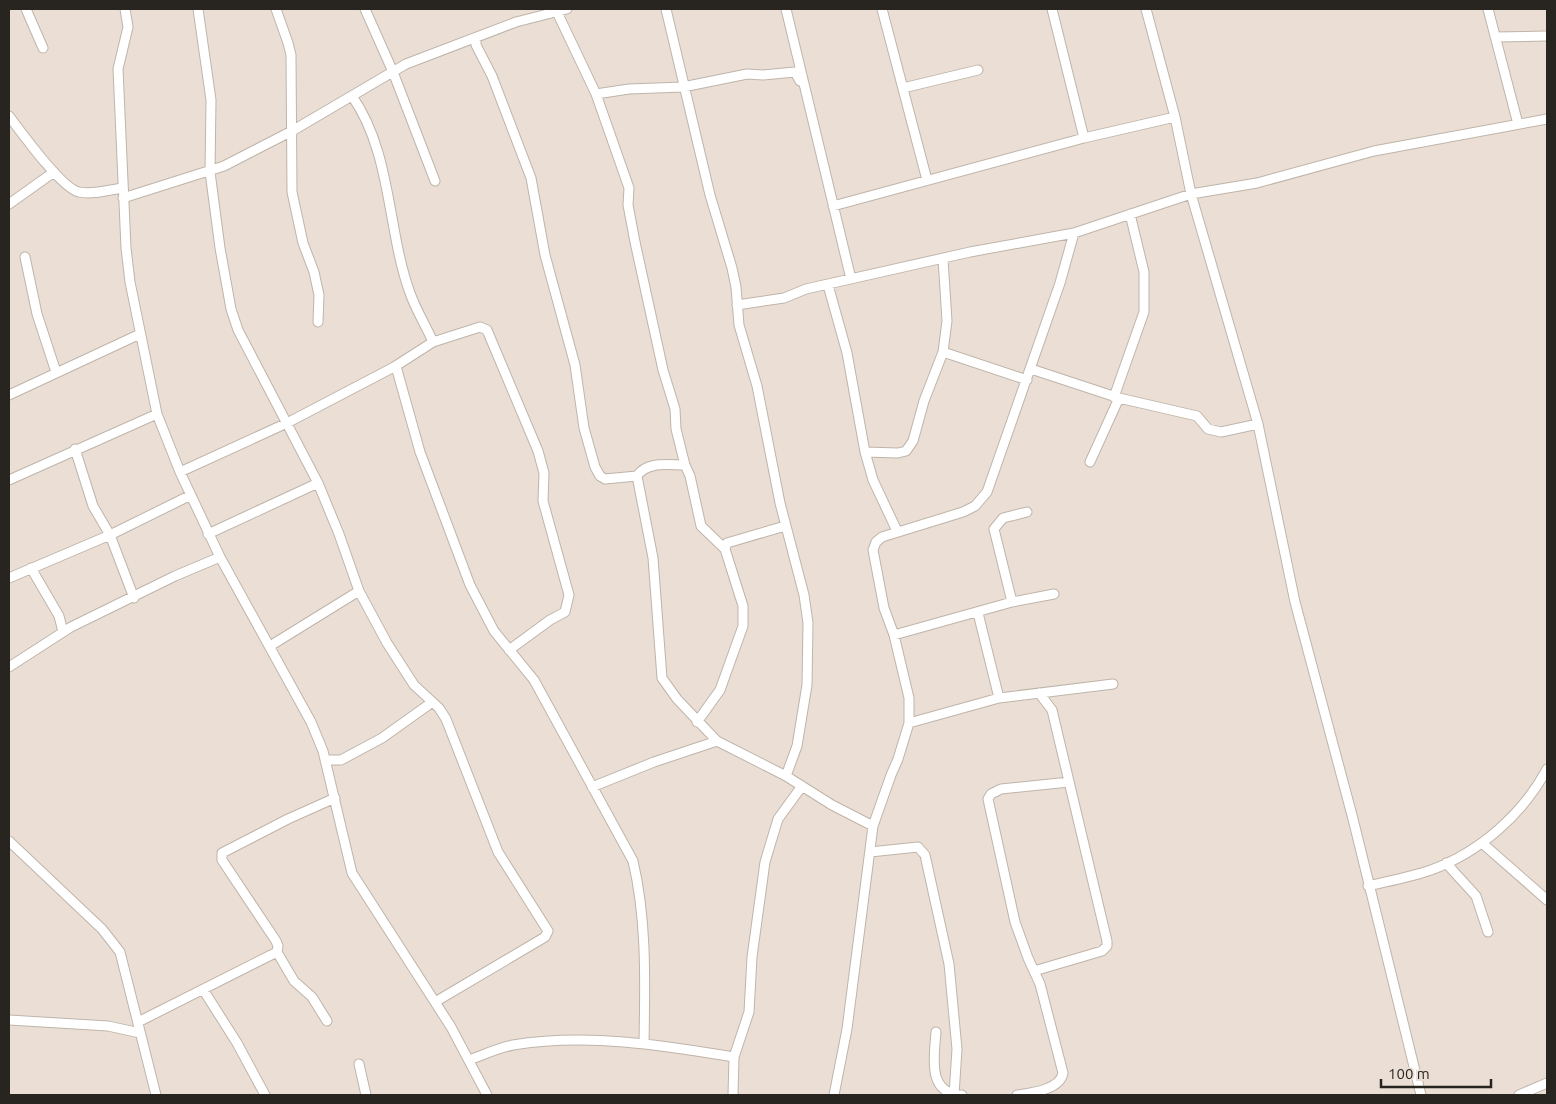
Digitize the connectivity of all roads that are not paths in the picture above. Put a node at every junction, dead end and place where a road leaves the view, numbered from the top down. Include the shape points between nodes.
1 (26, 9) edge
2 (125, 9) edge
3 (198, 9) edge
4 (276, 9) edge
5 (365, 9) edge
6 (567, 9) edge
7 (666, 9) edge
8 (786, 9) edge
9 (882, 9) edge
10 (1052, 9) edge
11 (1148, 9) edge
12 (1488, 9) edge
13 (557, 12) junction
14 (1547, 36) edge
15 (1495, 37) junction
16 (476, 38) junction
17 (42, 48) dead end
18 (978, 70) dead end
19 (393, 72) junction
20 (683, 87) junction
21 (903, 88) junction
22 (806, 89) junction
23 (596, 94) junction
24 (352, 96) junction
25 (9, 116) edge
26 (1175, 117) junction
27 (1547, 119) edge
28 (1518, 124) junction
29 (292, 131) junction
30 (1084, 138) junction
31 (54, 172) junction
32 (210, 172) junction
33 (927, 180) junction
34 (435, 181) dead end
35 (122, 193) junction
36 (1191, 194) junction
37 (9, 204) edge
38 (833, 206) junction
39 (1130, 214) junction
40 (1074, 233) junction
41 (25, 257) dead end
42 (943, 259) junction
43 (851, 279) junction
44 (828, 285) junction
45 (738, 305) junction
46 (318, 322) dead end
47 (140, 334) junction
48 (433, 342) junction
49 (943, 352) junction
50 (394, 366) junction
51 (1031, 369) junction
52 (56, 372) junction
53 (1027, 380) junction
54 (9, 394) edge
55 (1116, 398) junction
56 (157, 414) junction
57 (287, 423) junction
58 (1258, 424) junction
59 (75, 449) junction
60 (865, 452) junction
61 (1090, 462) dead end
62 (685, 464) junction
63 (180, 472) junction
64 (637, 476) junction
65 (9, 480) edge
66 (318, 484) junction
67 (190, 495) junction
68 (1027, 512) dead end
69 (785, 526) junction
70 (897, 531) junction
71 (208, 534) junction
72 (110, 535) junction
73 (726, 549) junction
74 (220, 557) junction
75 (30, 568) junction
76 (9, 578) edge
77 (359, 591) junction
78 (1054, 594) dead end
79 (134, 598) junction
80 (1012, 602) junction
81 (978, 613) junction
82 (63, 632) junction
83 (894, 635) junction
84 (270, 646) junction
85 (509, 650) junction
86 (9, 668) edge
87 (1113, 684) dead end
88 (1039, 693) junction
89 (1000, 698) junction
90 (431, 703) junction
91 (697, 722) junction
92 (909, 724) junction
93 (716, 741) junction
94 (325, 760) junction
95 (1547, 769) edge
96 (786, 776) junction
97 (1069, 782) junction
98 (802, 786) junction
99 (592, 787) junction
100 (335, 798) junction
101 (873, 826) junction
102 (9, 841) edge
103 (1482, 844) junction
104 (870, 852) junction
105 (1446, 863) junction
106 (1368, 886) junction
107 (1547, 900) edge
108 (1488, 932) dead end
109 (277, 952) junction
110 (1034, 971) junction
111 (204, 991) junction
112 (435, 1002) junction
113 (9, 1020) edge
114 (327, 1021) dead end
115 (138, 1022) junction
116 (936, 1032) dead end
117 (140, 1033) junction
118 (644, 1044) junction
119 (734, 1056) junction
120 (469, 1060) junction
121 (359, 1064) dead end
122 (1547, 1083) edge
123 (156, 1095) edge
124 (264, 1095) edge
125 (366, 1095) edge
126 (487, 1095) edge
127 (733, 1095) edge
128 (834, 1095) edge
129 (954, 1095) edge
130 (962, 1095) edge
131 (1017, 1095) edge
132 (1421, 1095) edge
133 (1519, 1095) edge

1 - 17 street
2 - 35 street via 128,27 118,69
3 - 32 street via 211,100
4 - 29 street via 290,55
5 - 19 street
6 - 13 street
7 - 20 street
8 - 22 street
9 - 21 street
10 - 30 street
11 - 26 street
12 - 15 street
13 - 16 street via 516,22
13 - 23 street
14 - 15 street
15 - 28 street
16 - 19 street
16 - 64 street via 476,45 492,76 531,178 544,255 575,365 584,428 595,467 605,479
18 - 21 street
19 - 24 street
19 - 34 street
20 - 22 street via 747,74 795,72
20 - 23 street
20 - 45 street via 732,268
21 - 33 street
22 - 38 street
23 - 62 street via 629,188 628,205
24 - 29 street
24 - 48 street via 368,122 410,293
25 - 31 street
26 - 30 street
26 - 36 street
27 - 28 street
28 - 36 street via 1374,151 1257,183
29 - 32 street
29 - 46 street via 292,192 303,243 314,272
30 - 33 street
31 - 35 street via 78,192
31 - 37 street
32 - 35 street
32 - 57 street via 231,309 238,330
33 - 38 street
35 - 47 street via 130,282
36 - 39 street
36 - 58 street
38 - 43 street
39 - 40 street
39 - 55 street via 1144,272 1144,312
40 - 42 street
40 - 51 street
41 - 52 street via 36,314
42 - 43 street
42 - 49 street via 947,321
43 - 44 street
44 - 45 street via 784,298
44 - 60 street via 847,353
45 - 69 street via 739,325 756,386
47 - 52 street
47 - 56 street
48 - 50 street
48 - 85 street via 480,327 487,330 538,451 544,473 543,501 569,596 568,606 565,612
49 - 53 street
49 - 60 street via 910,448 898,454
50 - 57 street
50 - 85 street via 420,452 470,585 494,631
51 - 53 street
51 - 55 street
52 - 54 street
53 - 70 street via 992,481 980,501 963,512
55 - 58 street via 1197,416 1208,429 1221,432
55 - 61 street
56 - 59 street
56 - 63 street
57 - 63 street
57 - 66 street
58 - 106 street via 1295,602
59 - 65 street
59 - 72 street via 92,506
60 - 70 street via 873,480
62 - 64 street via 651,465
62 - 73 street via 701,526
63 - 67 street
64 - 91 street via 653,558 662,678
66 - 71 street
66 - 77 street
67 - 71 street
67 - 72 street
68 - 80 street via 1003,518 994,529
69 - 73 street via 733,540 727,543
69 - 96 street via 800,574 808,623 807,685 797,746
70 - 83 street via 882,537 873,550 884,608
71 - 74 street
72 - 75 street
72 - 79 street
73 - 91 street via 742,606 742,626 720,690
74 - 79 street
74 - 84 street
75 - 76 street
75 - 82 street via 59,616
77 - 84 street
77 - 90 street via 387,643 414,685
78 - 80 street
79 - 82 street
80 - 81 street
81 - 83 street
81 - 89 street
82 - 86 street
83 - 92 street via 909,698
84 - 94 street via 311,722
85 - 99 street via 534,680
87 - 88 street
88 - 89 street
88 - 97 street via 1052,710
89 - 92 street
90 - 94 street via 382,738 341,760
90 - 112 street via 446,719 498,852 548,931 545,937
91 - 93 street
92 - 101 street
93 - 96 street
93 - 99 street
94 - 100 street
95 - 103 street via 1539,784 1505,824
96 - 98 street
97 - 110 street via 1106,946 1102,951
97 - 110 street via 1001,789 991,794 988,800 1014,922
98 - 101 street
98 - 119 street via 778,819 765,862 752,956 749,1012
99 - 118 street via 633,861 639,886 645,981
100 - 109 street via 222,853 222,860 276,941
100 - 112 street via 352,873
101 - 104 street
102 - 115 street via 97,924 120,952
103 - 105 street
103 - 107 street
104 - 128 street via 847,1029
104 - 129 street via 918,847 925,855 949,964 958,1049
105 - 106 street
105 - 108 street via 1476,896
106 - 132 street
109 - 111 street
109 - 114 street via 294,981 312,997
110 - 131 street via 1063,1073 1057,1084 1034,1093
111 - 115 street
111 - 124 street via 237,1043
112 - 120 street
113 - 117 street via 108,1026
115 - 117 street
116 - 129 street via 933,1072 944,1090
117 - 123 street
118 - 119 street
118 - 120 street via 585,1040 520,1044
119 - 127 street
120 - 126 street
121 - 125 street
122 - 133 street
129 - 130 street

